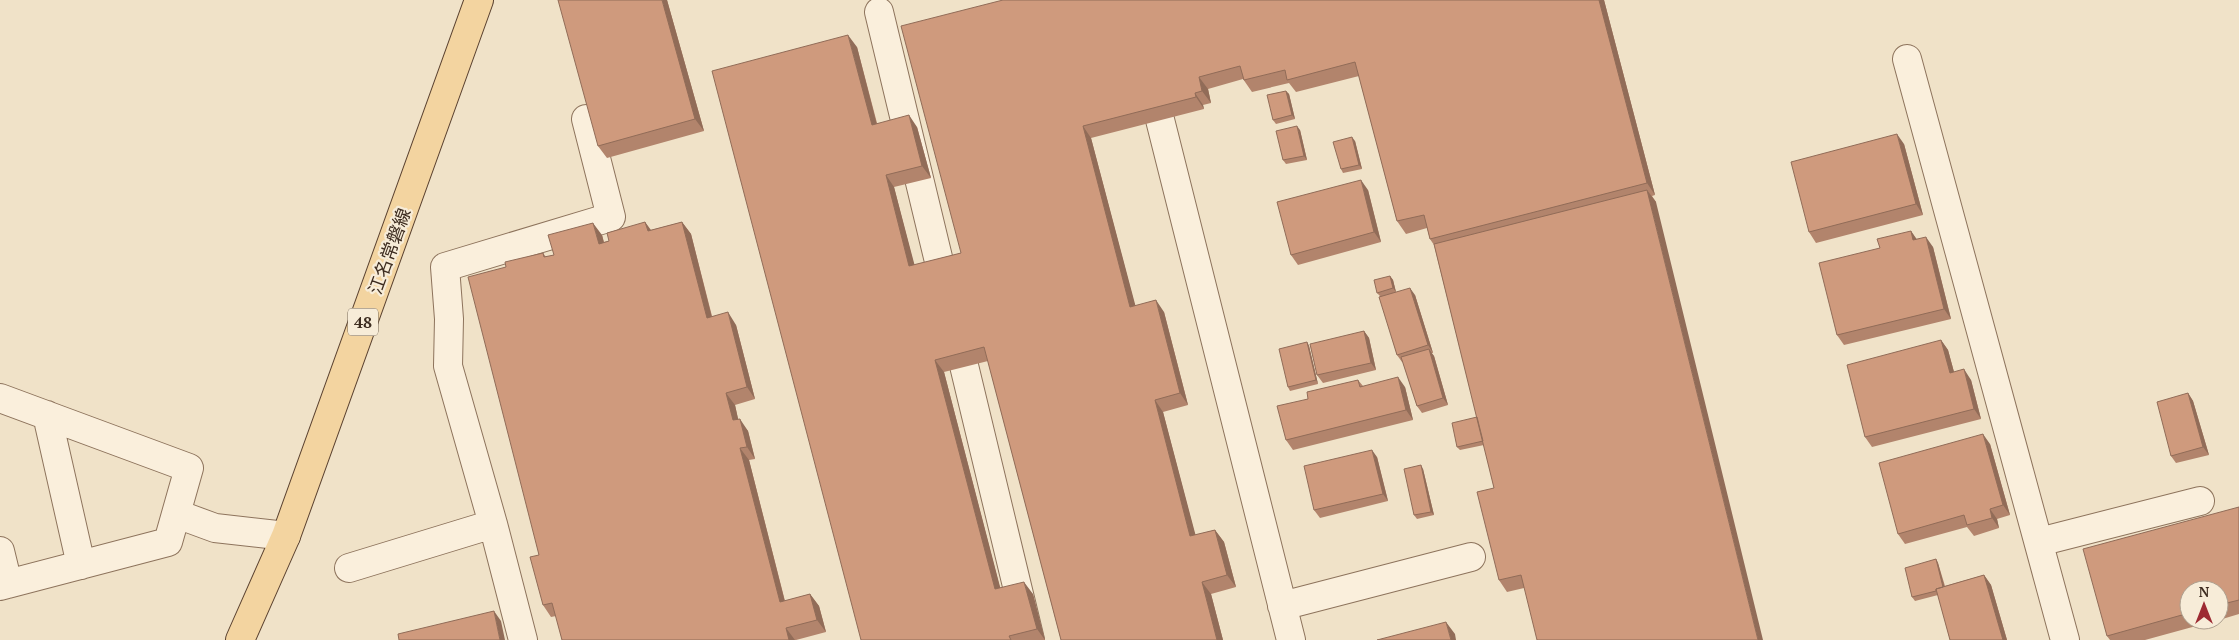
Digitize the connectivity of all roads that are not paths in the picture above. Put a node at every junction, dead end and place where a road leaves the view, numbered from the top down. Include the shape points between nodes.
1 (479, 0) edge
2 (879, 12) dead end
3 (1145, 58) edge
4 (1907, 58) dead end
5 (586, 119) edge
6 (0, 398) edge
7 (47, 415) junction
8 (2200, 501) dead end
9 (176, 514) junction
10 (493, 524) junction
11 (286, 536) junction
12 (2039, 542) junction
13 (0, 551) edge
14 (1471, 557) dead end
15 (81, 565) junction
16 (349, 568) dead end
17 (4, 585) edge
18 (1282, 606) junction
19 (240, 640) edge
20 (523, 640) edge
21 (1030, 640) edge
22 (1291, 640) edge
23 (2065, 640) edge

1 - 11 main road, 江名常磐線 / 48
2 - 21 lane
3 - 18 lane
4 - 12 lane
5 - 10 lane via 611,217 445,267 448,366
6 - 7 lane
7 - 9 lane via 189,468
7 - 15 lane
8 - 12 lane
9 - 11 lane via 215,528
9 - 15 lane via 168,542
10 - 16 lane
10 - 20 lane
11 - 19 main road, 江名常磐線 / 48
12 - 23 lane
13 - 17 lane
14 - 18 lane
15 - 17 lane
18 - 22 lane

